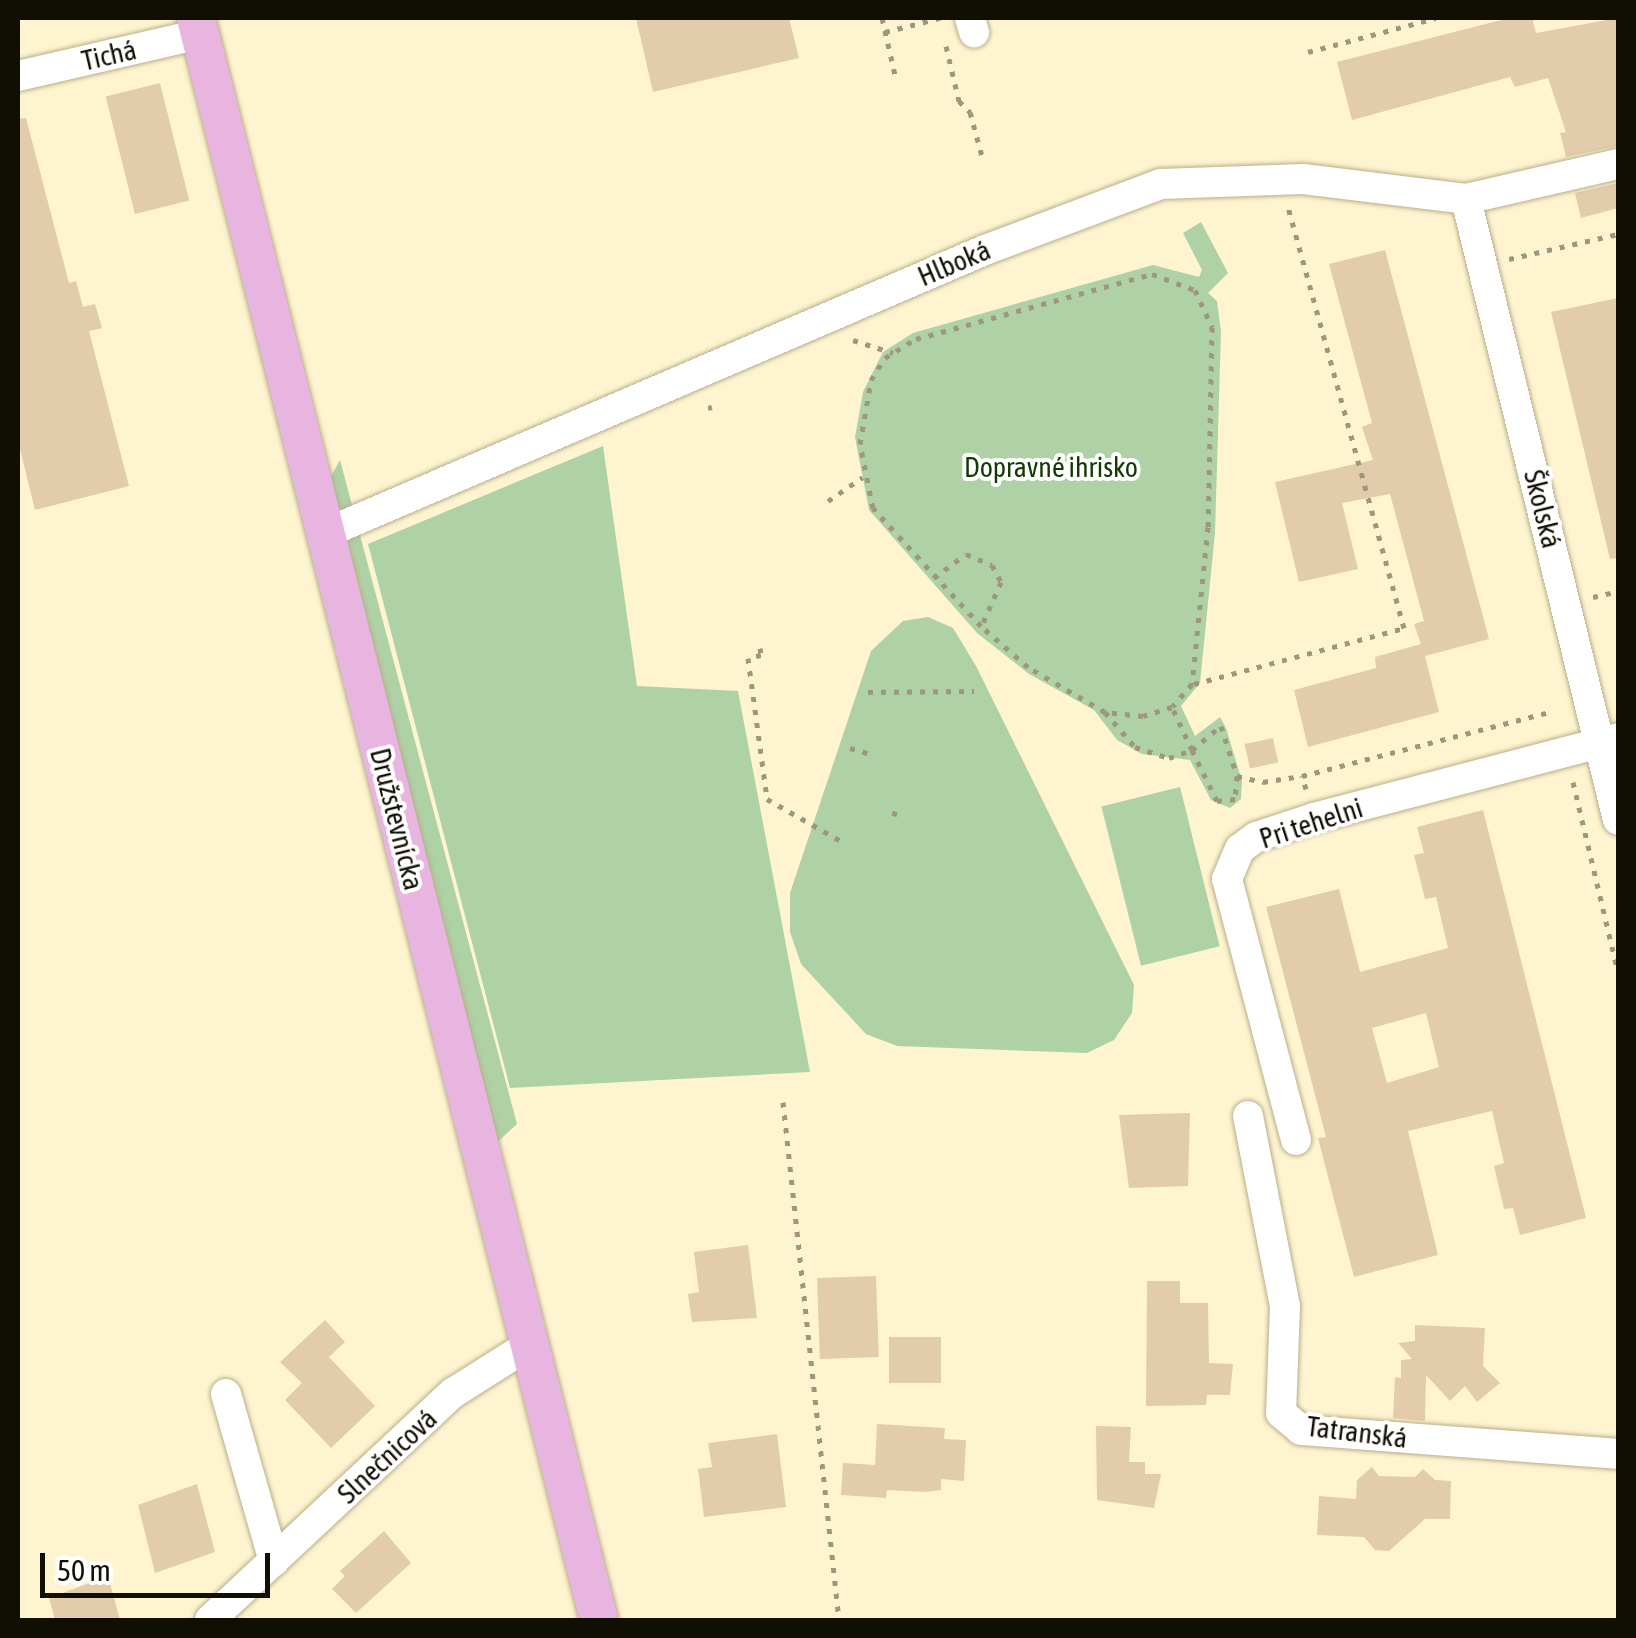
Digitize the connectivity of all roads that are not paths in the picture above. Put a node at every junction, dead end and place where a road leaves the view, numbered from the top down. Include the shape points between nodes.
1 (198, 26) edge
2 (18, 76) edge
3 (1618, 164) edge
4 (1466, 199) junction
5 (326, 533) junction
6 (1610, 741) edge
7 (1618, 820) edge
8 (1248, 1116) dead end
9 (1296, 1140) dead end
10 (530, 1344) junction
11 (226, 1394) dead end
12 (1618, 1454) edge
13 (274, 1562) junction
14 (210, 1620) edge
15 (599, 1620) edge

1 - 2 street, Tichá
1 - 5 main road, Družstevnícka
3 - 4 street, Hlboká
4 - 5 street, Hlboká via 1303,179 1160,184 1028,231
4 - 6 street, Školská
5 - 10 main road, Družstevnícka
6 - 7 street, Školská
6 - 9 street, Pri tehelni via 1314,818 1256,836 1240,850 1227,878
8 - 12 street, Tatranská via 1285,1306 1281,1414 1301,1430
10 - 13 street, Slnečnicová via 454,1393
10 - 15 main road, Družstevnícka
11 - 13 street
13 - 14 street, Slnečnicová

